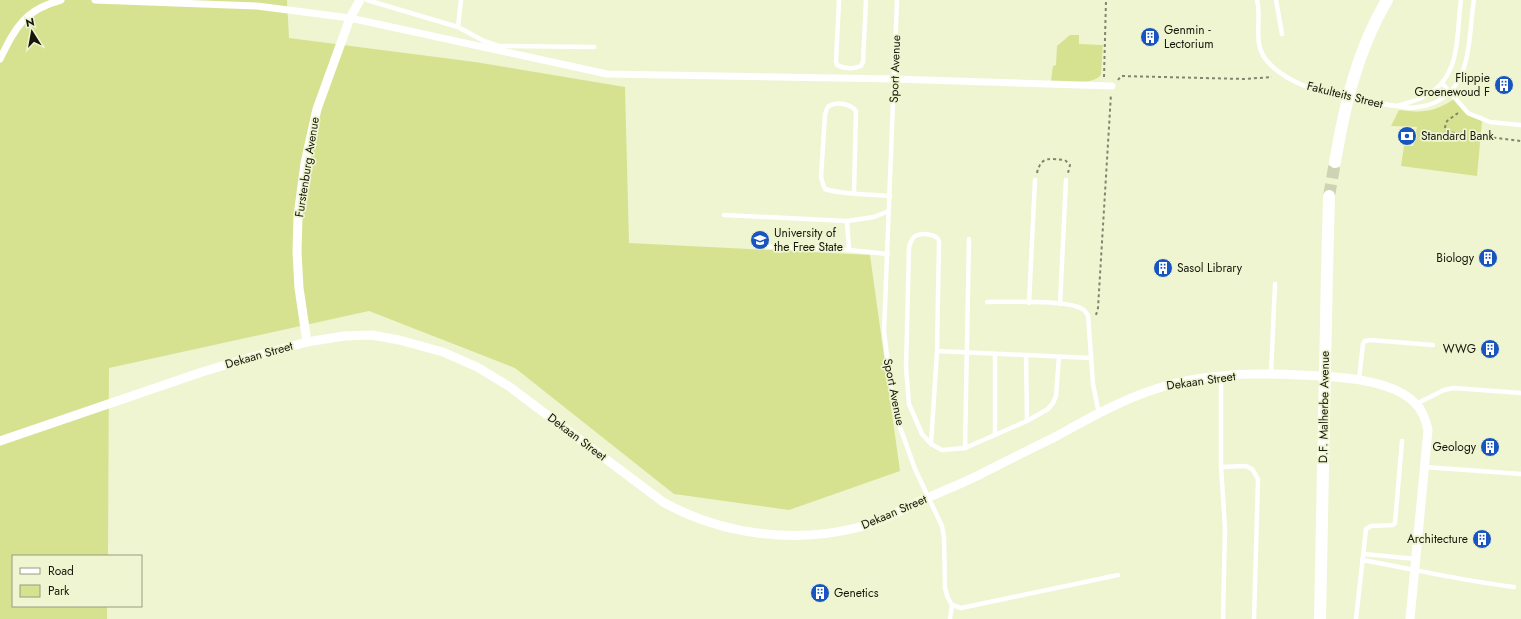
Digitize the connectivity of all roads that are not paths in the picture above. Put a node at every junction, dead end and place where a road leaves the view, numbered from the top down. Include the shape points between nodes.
1 (61, 0) edge
2 (95, 0) edge
3 (360, 0) edge
4 (367, 0) edge
5 (461, 0) edge
6 (839, 0) edge
7 (866, 0) edge
8 (897, 0) edge
9 (1257, 0) edge
10 (1276, 0) edge
11 (1387, 0) edge
12 (1461, 0) edge
13 (1474, 0) edge
14 (350, 18) junction
15 (458, 27) junction
16 (1282, 34) dead end
17 (594, 47) dead end
18 (0, 59) edge
19 (894, 79) junction
20 (1442, 83) junction
21 (1108, 86) road end
22 (1450, 93) junction
23 (1398, 106) junction
24 (1521, 125) edge
25 (1335, 162) tunnel mouth
26 (1035, 180) road end
27 (1066, 180) road end
28 (854, 193) junction
29 (890, 196) junction
30 (1330, 196) tunnel mouth
31 (889, 211) junction
32 (724, 215) dead end
33 (847, 222) junction
34 (969, 239) dead end
35 (761, 246) dead end
36 (849, 250) junction
37 (888, 254) junction
38 (1275, 284) dead end
39 (987, 302) dead end
40 (1029, 303) junction
41 (1060, 304) junction
42 (307, 342) junction
43 (1433, 345) dead end
44 (936, 351) junction
45 (967, 352) junction
46 (995, 354) junction
47 (1026, 355) junction
48 (1059, 357) junction
49 (1091, 358) junction
50 (1271, 374) junction
51 (1221, 376) junction
52 (1360, 379) junction
53 (1521, 393) edge
54 (1416, 404) junction
55 (1099, 414) junction
56 (1027, 421) junction
57 (995, 435) junction
58 (0, 441) edge
59 (1402, 441) dead end
60 (931, 444) junction
61 (965, 448) junction
62 (1221, 467) junction
63 (1425, 467) junction
64 (1521, 474) edge
65 (928, 498) junction
66 (1364, 554) junction
67 (1416, 559) junction
68 (1362, 560) junction
69 (1416, 570) junction
70 (1118, 575) dead end
71 (1514, 587) dead end
72 (952, 605) junction
73 (950, 619) edge
74 (1223, 619) edge
75 (1254, 619) edge
76 (1320, 619) edge
77 (1356, 619) edge
78 (1410, 619) edge

1 - 18 street via 50,3 23,19 13,32
2 - 14 street via 257,6
3 - 14 street, Furstenburg Avenue
4 - 15 lane
5 - 15 lane
6 - 7 lane via 836,61 841,67 855,68 863,62
8 - 19 lane, Sport Avenue
9 - 23 lane, Fakulteits Street via 1260,49 1272,67 1284,76 1306,86 1384,106
10 - 16 lane
11 - 25 street via 1362,51 1345,108
12 - 20 lane, Fakulteits Street via 1455,58
13 - 22 lane, Fakulteits Street via 1465,67
14 - 19 street via 608,74
14 - 42 street, Furstenburg Avenue via 317,109 305,163 298,216 297,252 298,288
15 - 17 lane via 499,46
19 - 21 street
19 - 29 lane, Sport Avenue
20 - 22 lane
20 - 23 lane, Fakulteits Street via 1427,95
22 - 23 lane, Fakulteits Street via 1430,105 1405,108
22 - 24 lane via 1468,113 1490,122
26 - 40 lane
27 - 41 lane
28 - 28 lane via 830,191 825,189 823,184 821,177 825,115 829,106 849,105 856,111
28 - 29 lane
29 - 31 lane, Sport Avenue
30 - 76 street, D.F. Malherbe Avenue via 1326,271
31 - 33 lane via 874,217
31 - 37 lane, Sport Avenue
32 - 33 lane
33 - 36 lane
34 - 45 lane
35 - 36 lane
36 - 37 lane
37 - 65 lane, Sport Avenue via 884,332 896,416
38 - 50 lane
39 - 40 lane
40 - 41 lane
41 - 49 lane via 1074,306 1084,310 1088,315
42 - 58 street, Dekaan Street via 202,372
42 - 65 street, Dekaan Street via 344,336 372,335 444,352 477,367 510,387 664,502 709,522 758,533 805,535 840,531 881,520
43 - 52 lane via 1365,341
44 - 45 lane
44 - 60 lane
44 - 60 lane via 939,241 934,235 919,235 914,237 909,247 906,368 909,404 922,434
45 - 46 lane
45 - 61 lane
46 - 47 lane
46 - 57 lane
47 - 48 lane
47 - 56 lane
48 - 49 lane
48 - 56 lane via 1056,396 1053,402 1048,409
49 - 55 lane via 1092,384
50 - 51 street, Dekaan Street
50 - 52 street, Dekaan Street
51 - 55 street, Dekaan Street via 1161,387
51 - 62 lane
52 - 54 street, Dekaan Street via 1399,392
53 - 54 lane via 1454,388 1444,390
54 - 63 street, Dekaan Street via 1428,430
55 - 65 street, Dekaan Street via 978,476
56 - 57 lane
57 - 61 lane
59 - 66 lane via 1395,523 1366,529
60 - 61 lane via 942,450
62 - 74 lane via 1225,528
62 - 75 lane via 1246,466 1252,469 1258,479
63 - 64 lane
63 - 67 street, Dekaan Street
65 - 72 lane, Sport Avenue via 942,526 945,588
66 - 67 lane
66 - 68 lane
67 - 69 street, Dekaan Street
68 - 69 lane
68 - 77 lane
69 - 71 lane via 1460,580
69 - 78 street, Dekaan Street
70 - 72 lane via 961,608
72 - 73 lane

